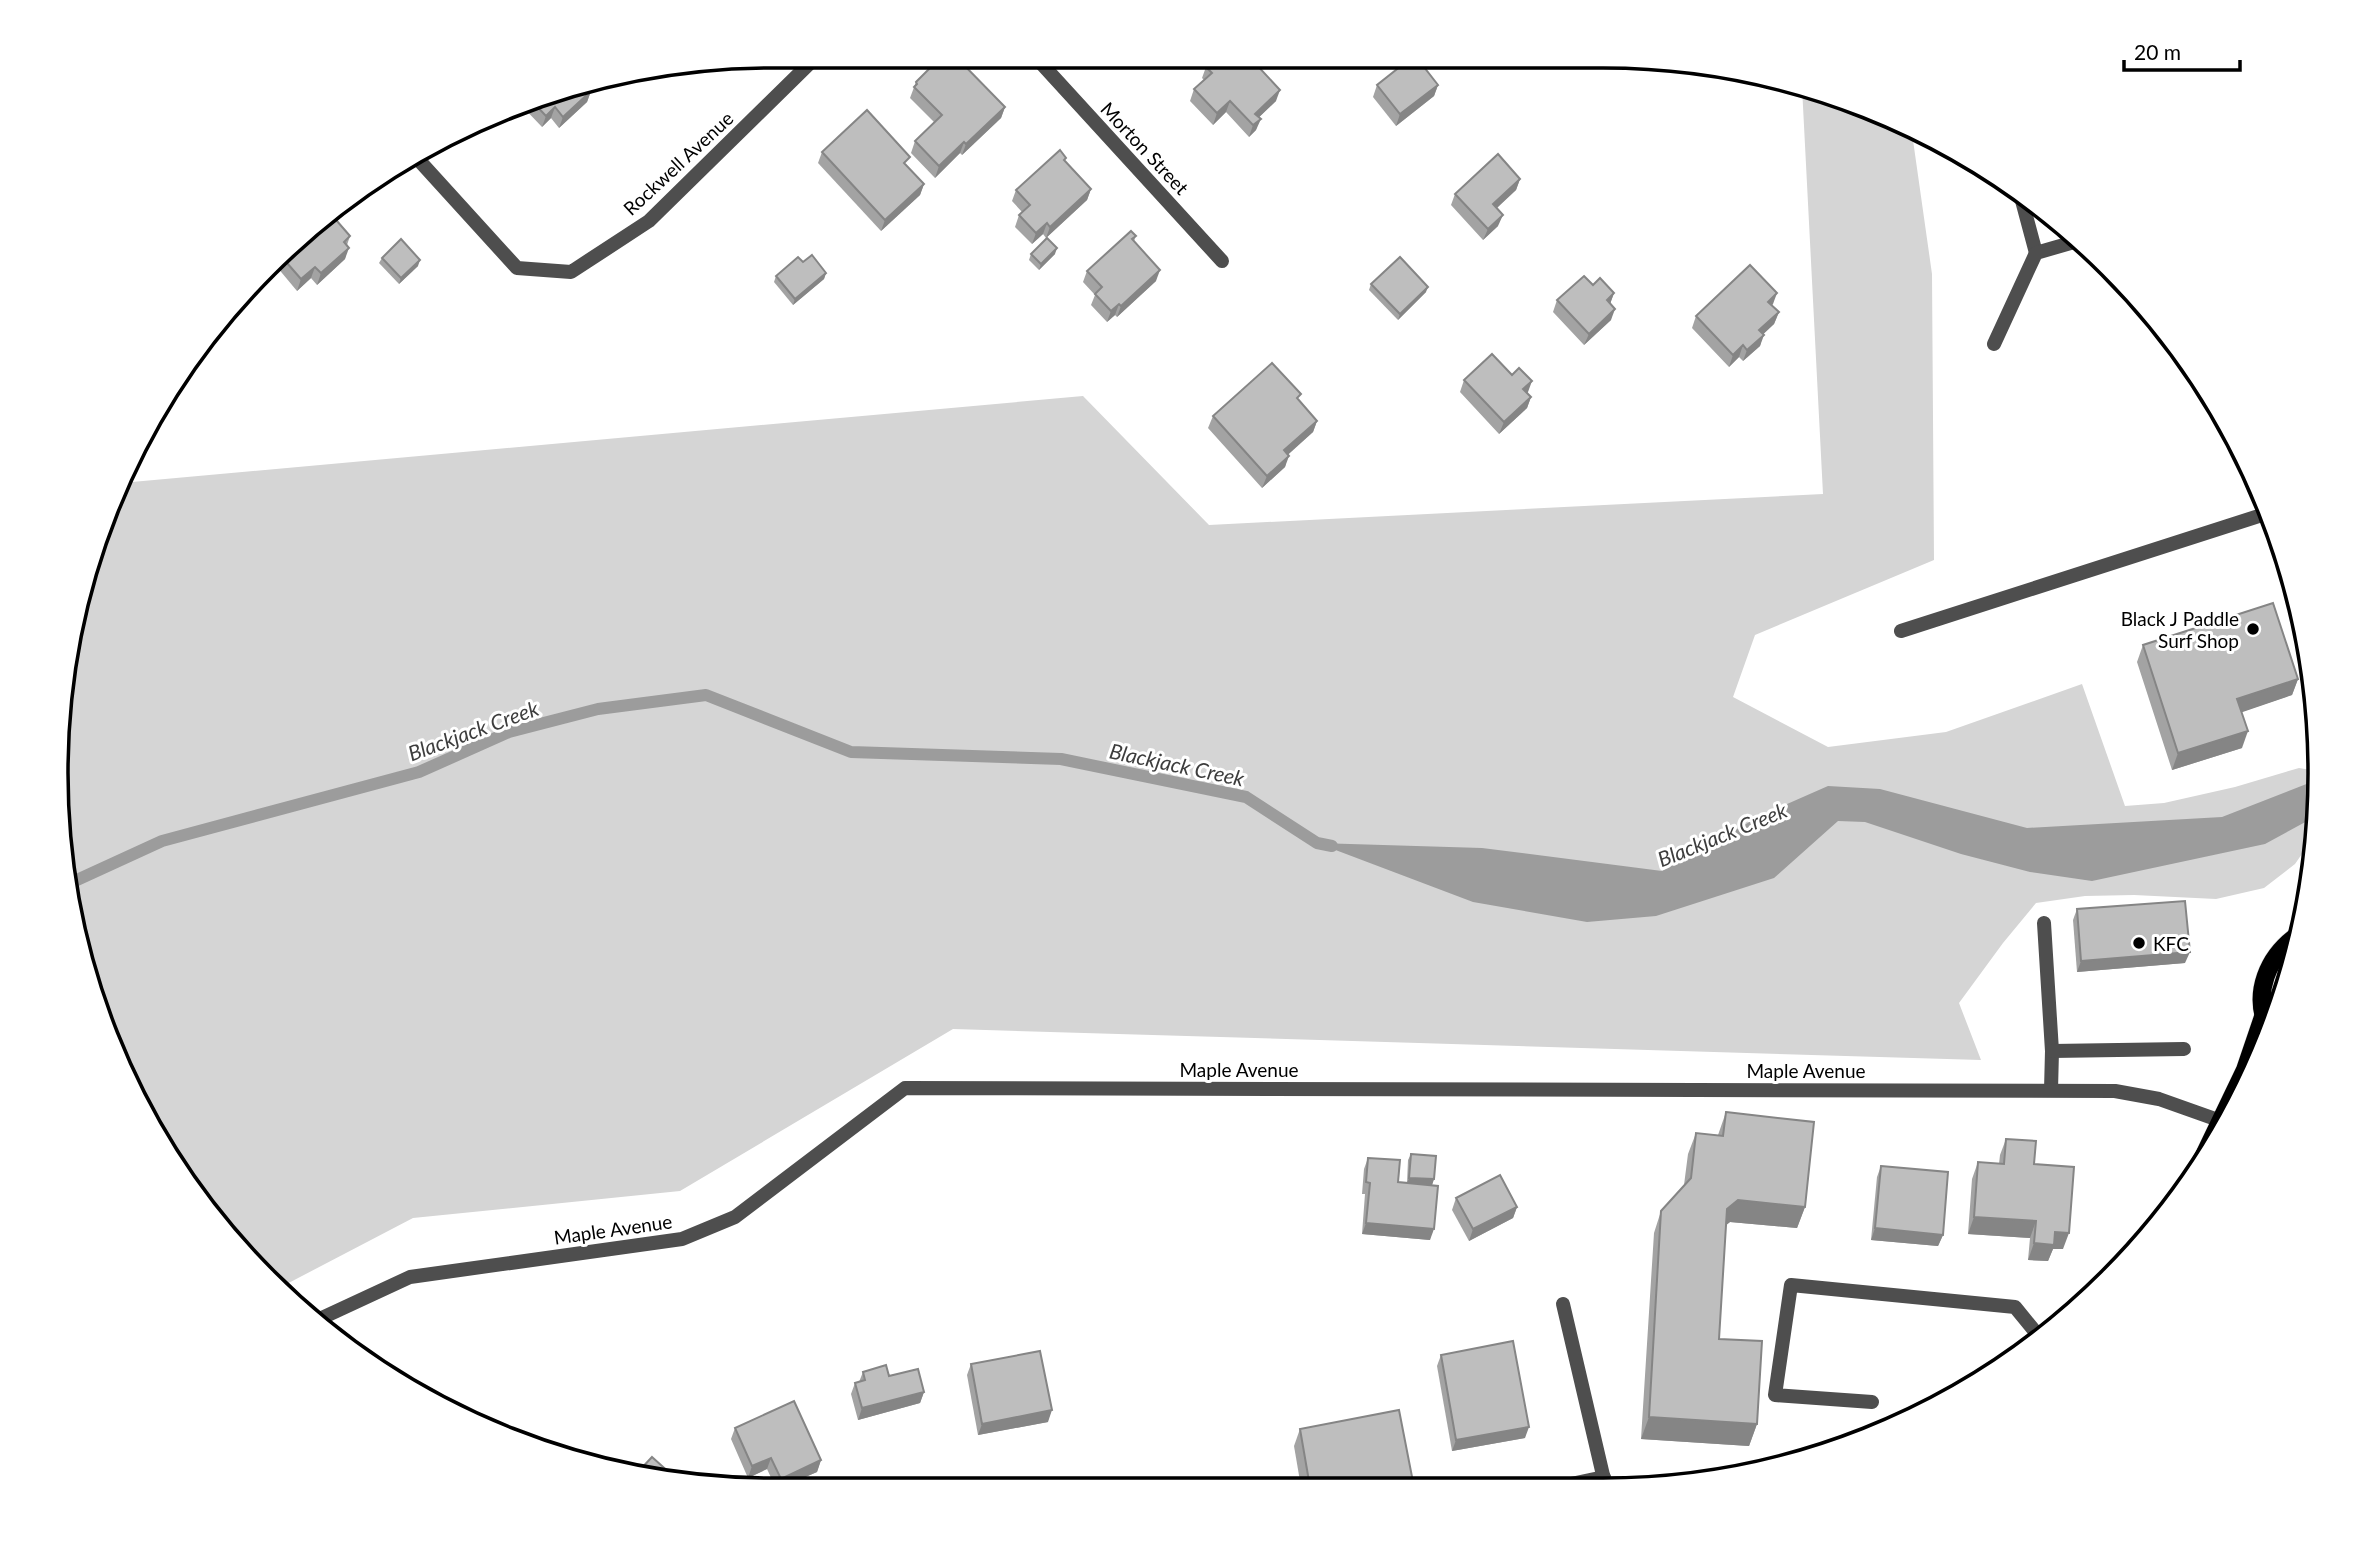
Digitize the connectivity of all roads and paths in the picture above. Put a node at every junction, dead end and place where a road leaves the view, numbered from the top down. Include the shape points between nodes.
1 (805, 68) edge
2 (1045, 68) edge
3 (421, 163) edge
4 (2024, 208) edge
5 (2069, 244) edge
6 (2036, 253) junction
7 (1222, 261) dead end
8 (1994, 344) dead end
9 (2259, 516) edge
10 (1901, 631) dead end
11 (2044, 923) dead end
12 (2287, 942) edge
13 (2265, 1015) edge
14 (2185, 1049) dead end
15 (2052, 1051) junction
16 (2051, 1090) junction
17 (2216, 1119) edge
18 (1563, 1304) dead end
19 (325, 1317) edge
20 (2034, 1330) edge
21 (1872, 1402) dead end
22 (1604, 1478) edge

1 - 3 street, Rockwell Avenue via 649,221 571,272 517,268
2 - 7 street, Morton Street
4 - 6 street
5 - 6 street
6 - 8 street
9 - 10 street
11 - 15 street
12 - 13 main road via 2269,965 2261,993
14 - 15 street
15 - 16 street
16 - 17 street, Maple Avenue via 2115,1091 2159,1099
16 - 19 street, Maple Avenue via 905,1088 735,1217 682,1239 410,1277
18 - 22 street
20 - 21 street via 2015,1307 1791,1285 1775,1395

